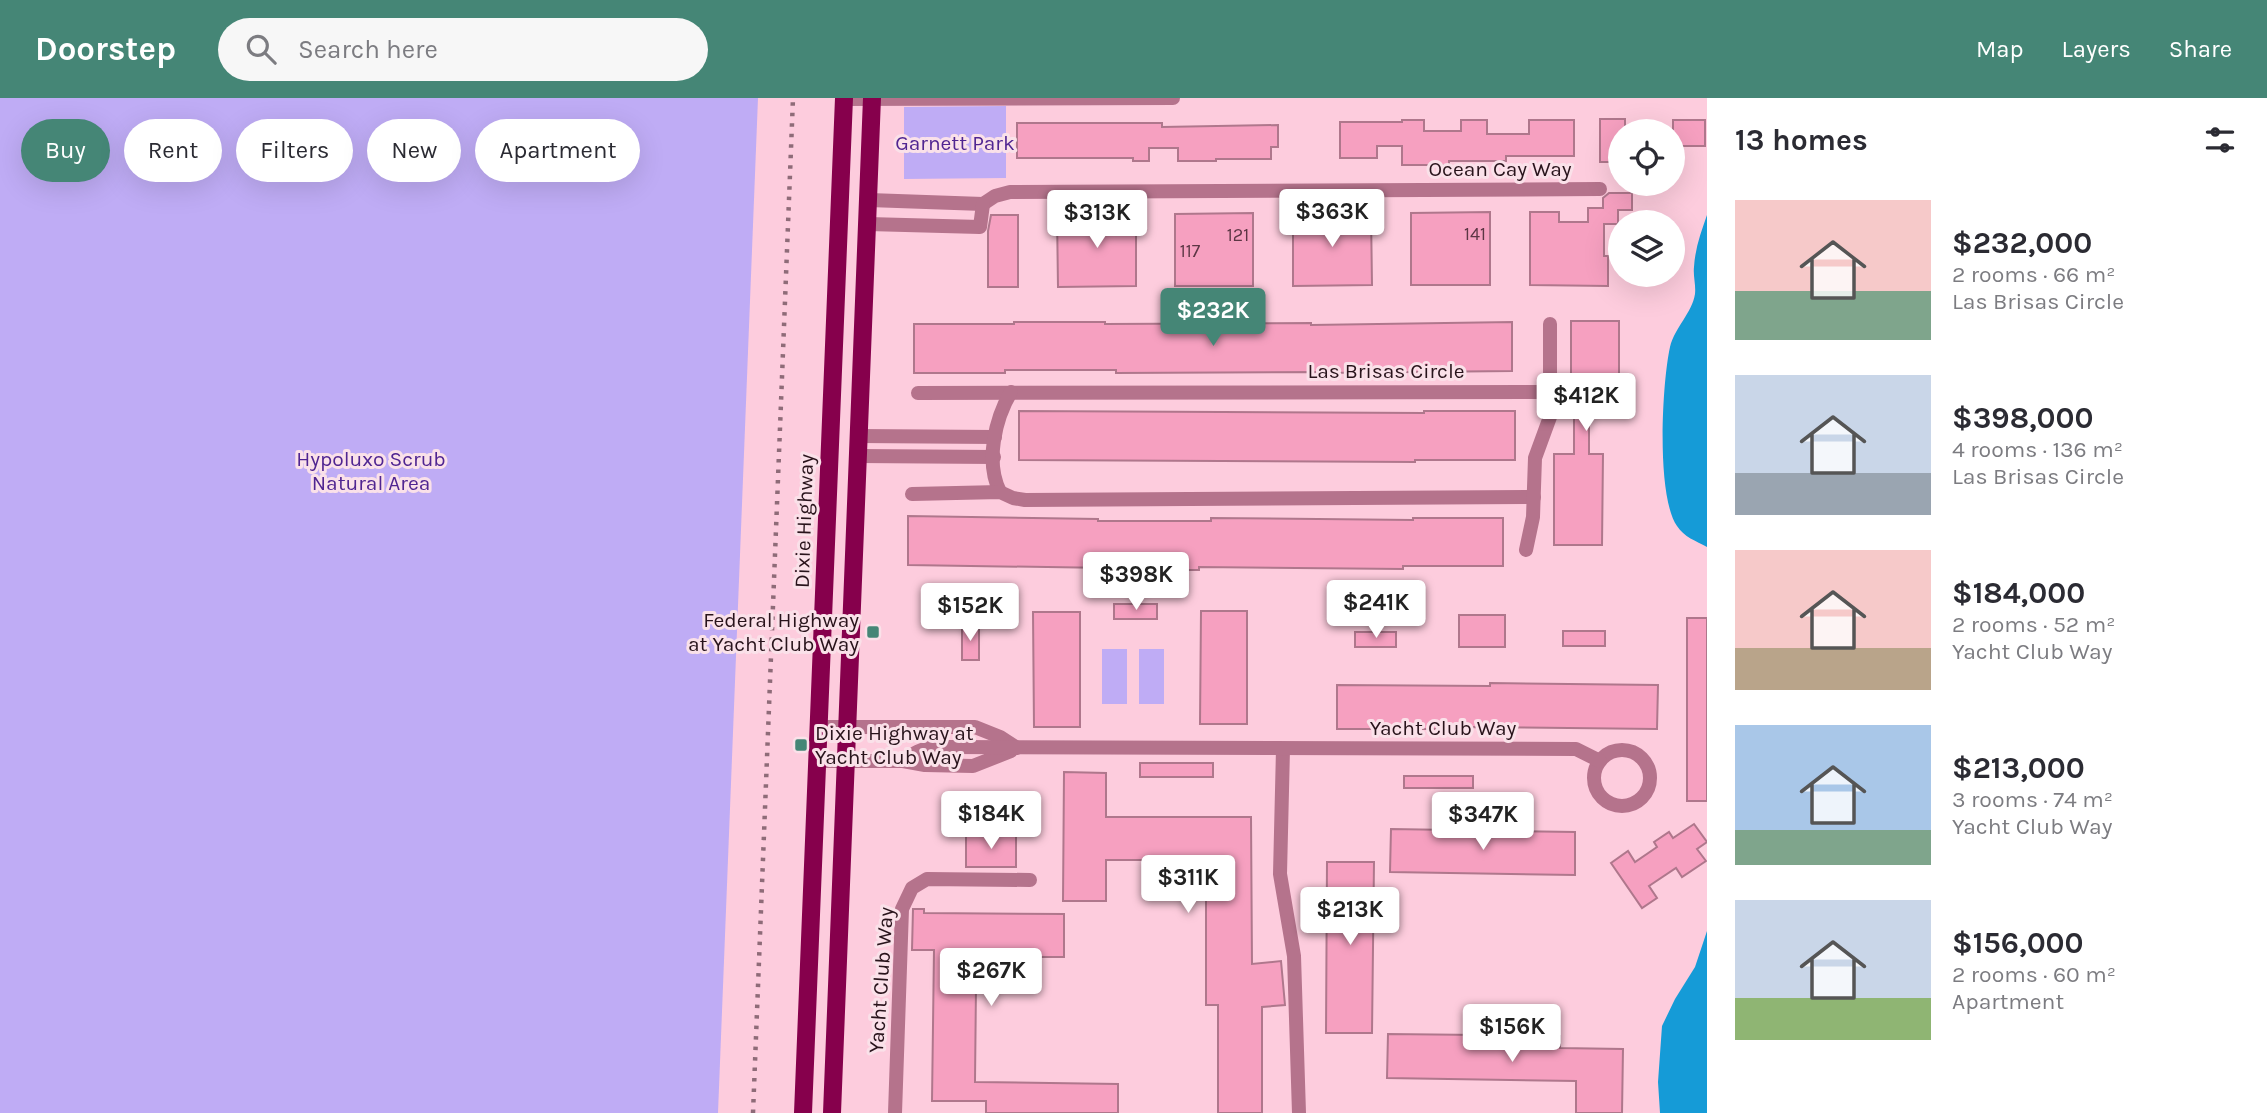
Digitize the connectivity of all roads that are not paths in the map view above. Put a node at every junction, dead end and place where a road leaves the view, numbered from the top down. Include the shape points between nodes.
1 (1173, 98) edge
2 (844, 99) edge
3 (872, 99) edge
4 (1600, 190) dead end
5 (869, 200) junction
6 (983, 204) junction
7 (868, 224) junction
8 (1550, 324) dead end
9 (1012, 391) junction
10 (1550, 391) junction
11 (918, 393) dead end
12 (859, 436) junction
13 (995, 437) junction
14 (859, 456) junction
15 (994, 457) junction
16 (1000, 492) junction
17 (912, 494) dead end
18 (1534, 497) junction
19 (1526, 551) dead end
20 (818, 727) junction
21 (848, 727) junction
22 (946, 727) junction
23 (944, 747) junction
24 (1018, 748) junction
25 (1283, 749) junction
26 (817, 761) junction
27 (903, 761) junction
28 (1600, 761) dead end
29 (846, 762) junction
30 (942, 765) junction
31 (1030, 880) dead end
32 (803, 1113) edge
33 (832, 1113) edge
34 (895, 1113) edge
35 (1299, 1113) edge

1 - 3 street
2 - 3 street
2 - 20 main road, Dixie Highway
3 - 5 main road
4 - 6 street, Ocean Cay Way via 1010,192
5 - 6 street, Ocean Cay Way
5 - 7 main road
6 - 7 street via 980,227
7 - 12 main road
8 - 10 street
9 - 10 street, Las Brisas Circle
9 - 11 street, Las Brisas Circle
9 - 13 street
10 - 18 street via 1550,417 1535,458
12 - 13 street
12 - 14 main road
13 - 15 street
14 - 15 street
14 - 21 main road
15 - 16 street
16 - 17 street
16 - 18 street via 1025,500
18 - 19 street
20 - 21 street, Yacht Club Way
20 - 26 main road, Dixie Highway
21 - 22 street, Yacht Club Way
21 - 29 main road
22 - 23 street
22 - 24 street, Yacht Club Way via 975,727
23 - 24 street, Yacht Club Way
23 - 27 street, Yacht Club Way via 927,747
23 - 30 street
24 - 25 street, Yacht Club Way
24 - 30 street, Yacht Club Way via 973,766
25 - 28 street, Yacht Club Way via 1576,749
25 - 35 street via 1280,874 1294,956
26 - 29 street, Yacht Club Way
26 - 32 main road, Dixie Highway
27 - 29 street, Yacht Club Way
27 - 30 street, Yacht Club Way
29 - 33 main road
31 - 34 street, Yacht Club Way via 928,879 912,888 902,909

